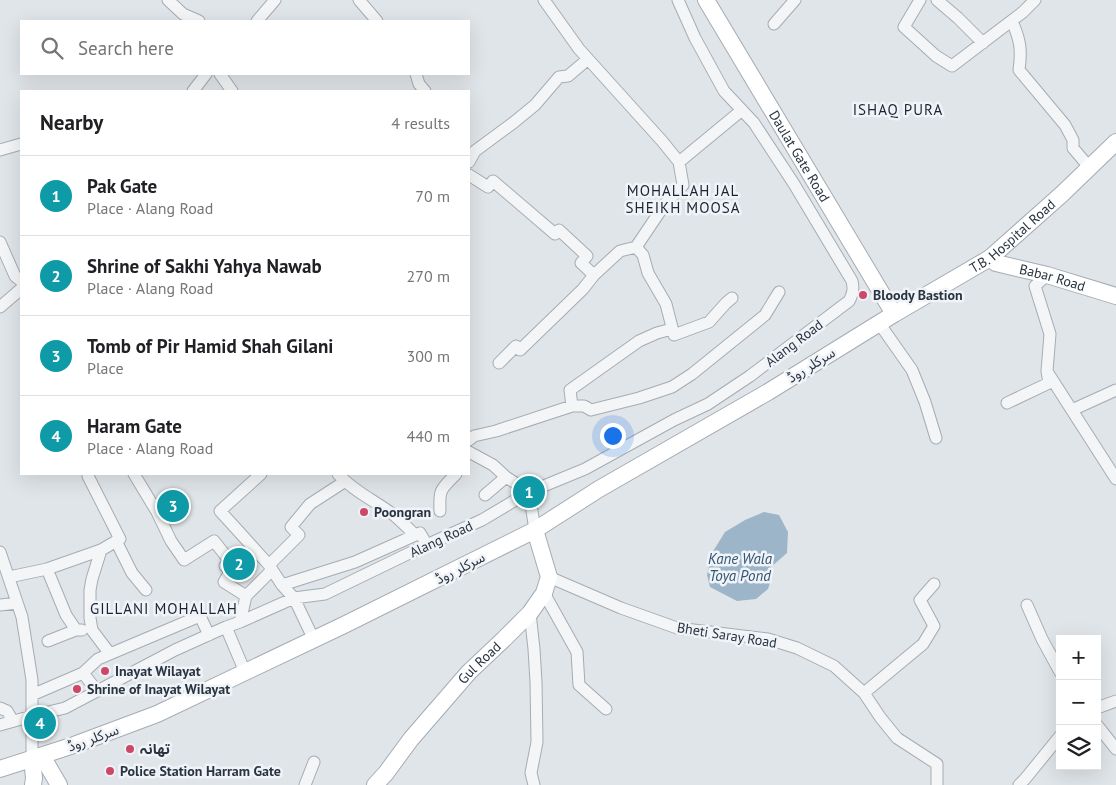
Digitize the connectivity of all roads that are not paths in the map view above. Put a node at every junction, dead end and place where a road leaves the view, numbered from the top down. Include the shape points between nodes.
1 (168, 0) edge
2 (275, 0) edge
3 (359, 0) edge
4 (544, 0) edge
5 (678, 0) edge
6 (706, 0) edge
7 (795, 0) edge
8 (920, 0) edge
9 (937, 0) edge
10 (1035, 0) edge
11 (197, 20) edge
12 (258, 20) edge
13 (376, 20) edge
14 (1012, 21) junction
15 (774, 24) dead end
16 (982, 43) junction
17 (588, 59) junction
18 (205, 75) edge
19 (221, 75) edge
20 (416, 75) edge
21 (194, 90) edge
22 (231, 90) edge
23 (424, 90) edge
24 (742, 110) junction
25 (1116, 142) edge
26 (20, 144) edge
27 (472, 148) edge
28 (0, 150) edge
29 (679, 162) junction
30 (1089, 168) junction
31 (470, 176) edge
32 (0, 242) edge
33 (636, 247) junction
34 (990, 258) junction
35 (594, 275) junction
36 (1047, 275) junction
37 (20, 281) edge
38 (779, 292) dead end
39 (1116, 296) edge
40 (732, 298) dead end
41 (0, 307) edge
42 (894, 314) junction
43 (879, 323) junction
44 (672, 329) junction
45 (499, 363) dead end
46 (1047, 371) junction
47 (1116, 390) edge
48 (1007, 402) dead end
49 (572, 406) junction
50 (1072, 410) junction
51 (936, 438) dead end
52 (470, 439) edge
53 (470, 454) edge
54 (135, 475) edge
55 (260, 475) edge
56 (455, 475) edge
57 (88, 476) dead end
58 (506, 477) junction
59 (341, 478) edge
60 (1116, 479) edge
61 (529, 492) junction
62 (485, 495) dead end
63 (440, 511) dead end
64 (535, 530) junction
65 (415, 535) junction
66 (116, 541) junction
67 (427, 545) junction
68 (101, 550) junction
69 (0, 552) edge
70 (350, 564) junction
71 (270, 568) junction
72 (47, 570) junction
73 (9, 577) junction
74 (549, 577) junction
75 (357, 579) junction
76 (934, 584) dead end
77 (282, 585) junction
78 (146, 590) dead end
79 (544, 593) junction
80 (246, 596) junction
81 (294, 598) junction
82 (17, 603) junction
83 (1027, 605) dead end
84 (0, 606) edge
85 (530, 613) junction
86 (240, 622) junction
87 (226, 627) junction
88 (76, 630) junction
89 (92, 630) junction
90 (209, 635) junction
91 (314, 640) junction
92 (48, 641) dead end
93 (110, 654) junction
94 (1056, 665) edge
95 (246, 672) junction
96 (83, 673) junction
97 (97, 691) junction
98 (864, 693) junction
99 (32, 695) junction
100 (1116, 701) edge
101 (1101, 707) edge
102 (0, 708) edge
103 (606, 709) dead end
104 (32, 716) junction
105 (14, 721) junction
106 (0, 725) edge
107 (1101, 730) edge
108 (1056, 741) edge
109 (1116, 748) edge
110 (37, 757) junction
111 (314, 762) dead end
112 (0, 769) edge
113 (33, 785) edge
114 (59, 785) edge
115 (305, 785) edge
116 (375, 785) edge
117 (534, 785) edge
118 (937, 785) edge
119 (1018, 785) edge

1 - 11 street via 183,14
2 - 12 street
3 - 13 street
4 - 17 street
5 - 24 street via 724,91
6 - 42 main road, Daulat Gate Road
7 - 15 street
8 - 16 street via 904,28 941,60 952,66
9 - 16 street
10 - 14 street
14 - 16 street
14 - 30 street via 1019,38 1019,70 1065,126 1073,140 1073,148
17 - 27 street via 568,76 559,77 513,123
17 - 29 street
18 - 21 street
19 - 22 street
20 - 23 street
24 - 29 street
24 - 61 street, Alang Road via 794,184 852,281 854,287 849,302 708,404 585,469
25 - 30 main road, T.B. Hospital Road
26 - 28 street
29 - 33 street via 683,185 664,204
30 - 34 main road, T.B. Hospital Road
31 - 35 street via 488,187 493,181 555,234 559,230 587,256 581,263
32 - 37 street
33 - 35 street via 620,251
33 - 44 street via 644,255 648,273 666,304
34 - 36 main road, Babar Road via 996,263
34 - 42 main road, T.B. Hospital Road
35 - 45 street via 520,350 516,346
36 - 39 main road, Babar Road
36 - 46 street via 1035,286 1050,334
37 - 41 street
38 - 49 street via 765,315 672,387 591,410
40 - 44 street via 709,322 674,335
42 - 43 main road, سرکلر روڈ
43 - 51 street via 912,370
43 - 64 main road, سرکلر روڈ
44 - 49 street via 639,341 570,390
46 - 48 street via 1049,383
46 - 50 street
47 - 50 street
49 - 52 street
50 - 60 street
53 - 58 street via 493,465
54 - 80 street via 184,560 214,541 228,560 225,566 231,570 224,582
55 - 71 street via 220,511
56 - 63 street via 441,490
57 - 66 street via 120,539
58 - 61 street
58 - 62 street
59 - 65 street via 394,515
59 - 71 street via 310,504 291,527 299,535
61 - 64 street
61 - 67 street, Alang Road via 482,520
64 - 74 main road
64 - 91 main road, سرکلر روڈ
65 - 67 street via 420,533
65 - 70 street
66 - 68 street
66 - 78 street via 132,573
67 - 75 street, Alang Road
68 - 72 street
68 - 89 street via 90,590
69 - 73 street
70 - 75 street
70 - 77 street
71 - 77 street
71 - 80 street
72 - 73 street
72 - 88 street
73 - 82 street
74 - 79 main road, Gul Road
74 - 98 street, Bheti Saray Road via 677,628 768,639 797,648 834,666
75 - 81 street, Alang Road via 325,594
76 - 98 street via 920,600 934,626 923,644
77 - 81 street
79 - 85 main road, Gul Road
79 - 103 street via 577,652 579,685
80 - 86 street
81 - 86 street, Alang Road
81 - 91 street
82 - 84 street
82 - 99 street via 24,626
83 - 94 street
85 - 116 main road, Gul Road via 469,672 410,739
85 - 117 street via 536,682 537,742 531,773
86 - 87 street, Alang Road
87 - 90 street, Alang Road
87 - 95 street
88 - 89 street
88 - 92 street
89 - 93 street
90 - 93 street via 200,616
90 - 97 street, Alang Road
91 - 95 main road, سرکلر روڈ
93 - 96 street via 98,659
95 - 110 main road, سرکلر روڈ via 157,714
96 - 97 street
96 - 99 street
97 - 104 street, Alang Road via 65,708
98 - 118 street, Bheti Saray Road via 897,738 937,764
99 - 104 street
100 - 101 street
102 - 105 street via 7,710
104 - 105 street, Alang Road
104 - 110 street
105 - 106 street, Alang Road
107 - 109 street
108 - 119 street
110 - 112 main road, سرکلر روڈ
110 - 113 main road
110 - 114 main road
111 - 115 street

